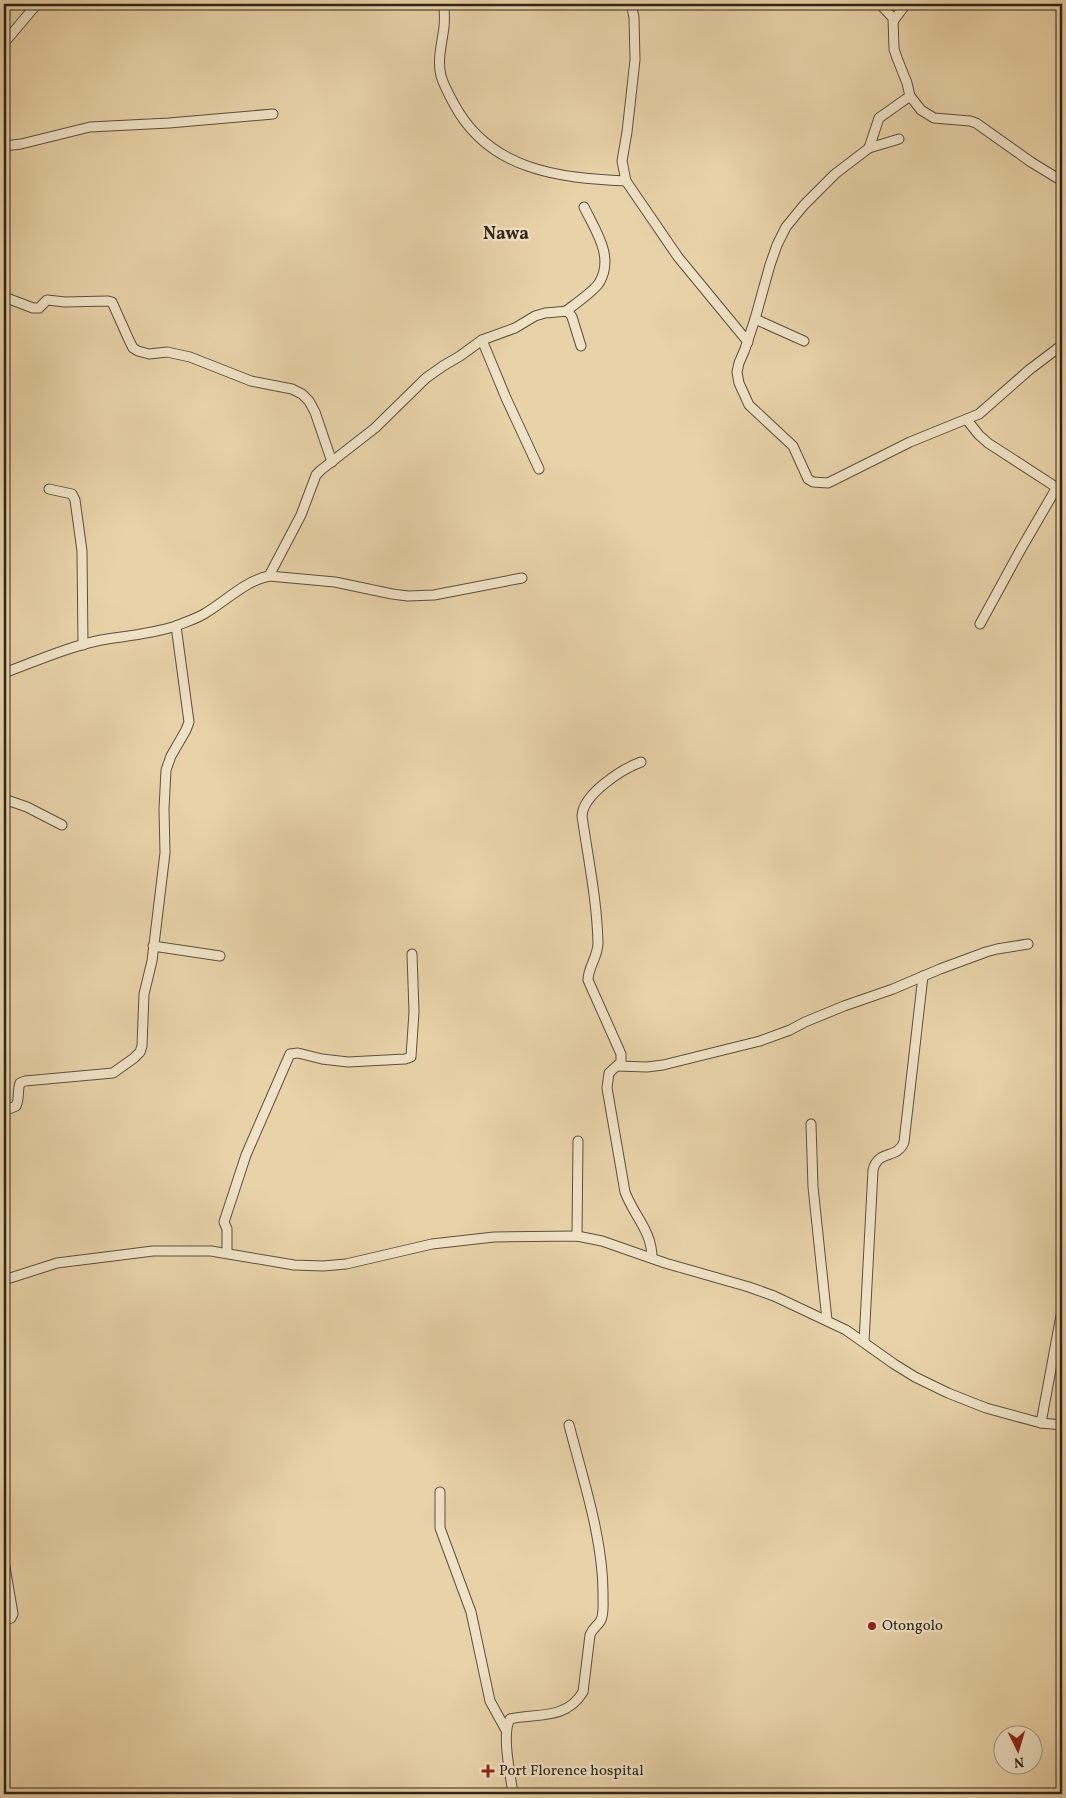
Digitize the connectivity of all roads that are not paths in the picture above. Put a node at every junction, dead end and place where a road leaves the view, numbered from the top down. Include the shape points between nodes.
1 (37, 4) edge
2 (444, 4) edge
3 (631, 4) edge
4 (880, 4) edge
5 (906, 4) edge
6 (894, 20) junction
7 (4, 43) edge
8 (910, 96) junction
9 (272, 114) dead end
10 (899, 139) dead end
11 (4, 146) edge
12 (869, 148) junction
13 (626, 181) junction
14 (1062, 181) edge
15 (584, 207) dead end
16 (4, 297) edge
17 (566, 311) junction
18 (755, 319) junction
19 (482, 340) junction
20 (804, 341) dead end
21 (748, 342) junction
22 (1062, 345) edge
23 (581, 346) dead end
24 (967, 420) junction
25 (332, 462) junction
26 (540, 469) dead end
27 (49, 488) dead end
28 (1059, 490) edge
29 (270, 576) junction
30 (522, 578) dead end
31 (980, 624) dead end
32 (176, 626) junction
33 (83, 645) junction
34 (4, 673) edge
35 (642, 762) dead end
36 (4, 799) edge
37 (62, 825) dead end
38 (1028, 944) dead end
39 (153, 946) junction
40 (412, 954) dead end
41 (220, 956) dead end
42 (923, 976) junction
43 (617, 1066) junction
44 (4, 1110) edge
45 (811, 1124) dead end
46 (578, 1142) dead end
47 (576, 1236) junction
48 (227, 1253) junction
49 (652, 1258) junction
50 (4, 1280) edge
51 (1062, 1310) edge
52 (827, 1320) junction
53 (864, 1342) junction
54 (1041, 1423) junction
55 (569, 1425) dead end
56 (1062, 1425) edge
57 (440, 1492) dead end
58 (4, 1561) edge
59 (4, 1621) edge
60 (506, 1730) junction
61 (513, 1794) edge

1 - 7 street
2 - 13 street via 441,76 458,112 477,137 522,165 546,173
3 - 13 street via 635,60 622,161
4 - 6 street
5 - 6 street
6 - 8 street via 894,49
8 - 12 street via 879,118
8 - 14 street via 921,110 934,118 976,123
9 - 11 street via 90,127
10 - 12 street
12 - 18 street via 835,174 786,227 770,265
13 - 21 street via 678,257
15 - 17 street via 603,246 606,266 598,284
16 - 25 street via 33,308 39,308 47,300 112,302 133,348 138,352 167,352 190,357 252,381 302,394 315,412
17 - 19 street via 535,316 515,328
17 - 23 street via 572,317
18 - 20 street
18 - 21 street
19 - 25 street via 426,378 375,428
19 - 26 street
21 - 24 street via 737,372 744,395 749,405 793,446 808,479 813,482 828,483 910,442
22 - 24 street via 990,406
24 - 28 street via 988,443
25 - 29 street via 316,475 301,515
27 - 33 street via 72,494 75,500 82,561
28 - 31 street via 1021,549
29 - 30 street via 335,582 408,596 434,595
29 - 32 street via 251,583 203,614
32 - 33 street
32 - 39 street via 189,722 166,770 165,853
33 - 34 street
35 - 43 street via 625,769 590,796 582,808 598,943 588,980 621,1054 622,1062
36 - 37 street
38 - 42 street via 986,952
39 - 41 street
39 - 44 street via 144,994 140,1052 113,1072 20,1083 16,1106
40 - 48 street via 414,1012 411,1057 348,1062 290,1054 246,1155 224,1222
42 - 43 street via 760,1041 662,1065
42 - 53 street via 904,1142 897,1152 876,1160 874,1170
43 - 49 street via 609,1073 607,1088 625,1192 650,1239
45 - 52 street via 813,1187
46 - 47 street
47 - 48 street via 494,1237 432,1244 346,1264 323,1266
47 - 49 street
48 - 50 street via 153,1251 57,1264
49 - 52 street via 749,1287
51 - 54 street
52 - 53 street
53 - 54 street via 916,1377 948,1392 986,1408
54 - 56 street
55 - 60 street via 592,1515 603,1579 601,1621 590,1635 583,1692 573,1705 559,1713 510,1719
57 - 60 street via 440,1528 471,1612 490,1701
58 - 59 street via 13,1614
60 - 61 street

